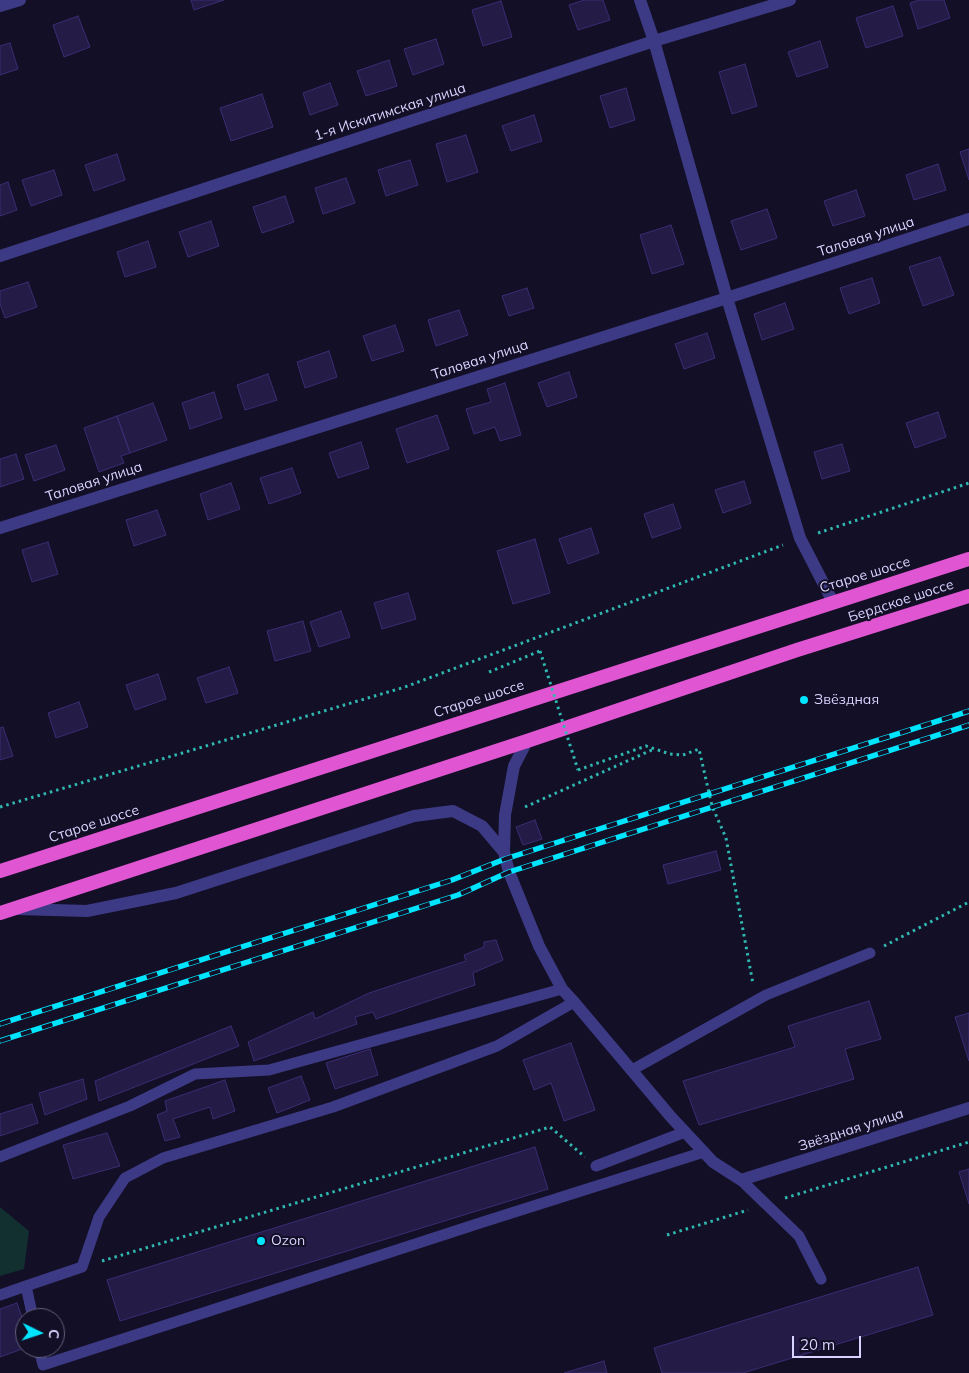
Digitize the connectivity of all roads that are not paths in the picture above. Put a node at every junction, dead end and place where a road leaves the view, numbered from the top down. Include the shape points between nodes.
1 (20, 0) edge
2 (640, 0) edge
3 (790, 0) edge
4 (0, 6) edge
5 (654, 41) junction
6 (969, 219) edge
7 (0, 256) edge
8 (727, 298) junction
9 (0, 528) edge
10 (969, 559) edge
11 (969, 596) edge
12 (833, 602) junction
13 (527, 741) junction
14 (504, 852) junction
15 (0, 871) edge
16 (6, 911) edge
17 (870, 953) road end
18 (562, 989) junction
19 (574, 1002) junction
20 (632, 1070) junction
21 (969, 1108) edge
22 (685, 1132) junction
23 (704, 1152) junction
24 (0, 1157) edge
25 (596, 1166) road end
26 (741, 1180) junction
27 (821, 1279) dead end
28 (26, 1286) junction
29 (0, 1295) edge
30 (31, 1308) edge
31 (41, 1358) edge
32 (64, 1358) edge
33 (65, 1358) edge

1 - 4 street
2 - 5 street
3 - 5 street, 1-я Искитимская улица
5 - 7 street, 1-я Искитимская улица
5 - 8 street
6 - 8 street, Таловая улица
8 - 9 street, Таловая улица
8 - 12 street via 800,538
10 - 12 highway, Старое шоссе
11 - 13 highway, Бердское шоссе
12 - 15 highway, Старое шоссе
13 - 14 street via 514,766 505,815
13 - 16 highway
14 - 16 street via 482,826 452,811 414,816 176,893 87,911
14 - 18 street via 539,946
17 - 20 lane via 756,1000
18 - 19 street
18 - 24 lane via 269,1070 195,1074 130,1106
19 - 20 street
19 - 28 lane via 497,1046 333,1106 163,1158 125,1178 99,1217 82,1267
20 - 22 street
21 - 26 street, Звёздная улица
22 - 23 street
22 - 25 lane
23 - 26 street
23 - 33 lane
26 - 27 lane via 799,1236
28 - 29 lane
28 - 30 lane
31 - 32 lane via 43,1365

